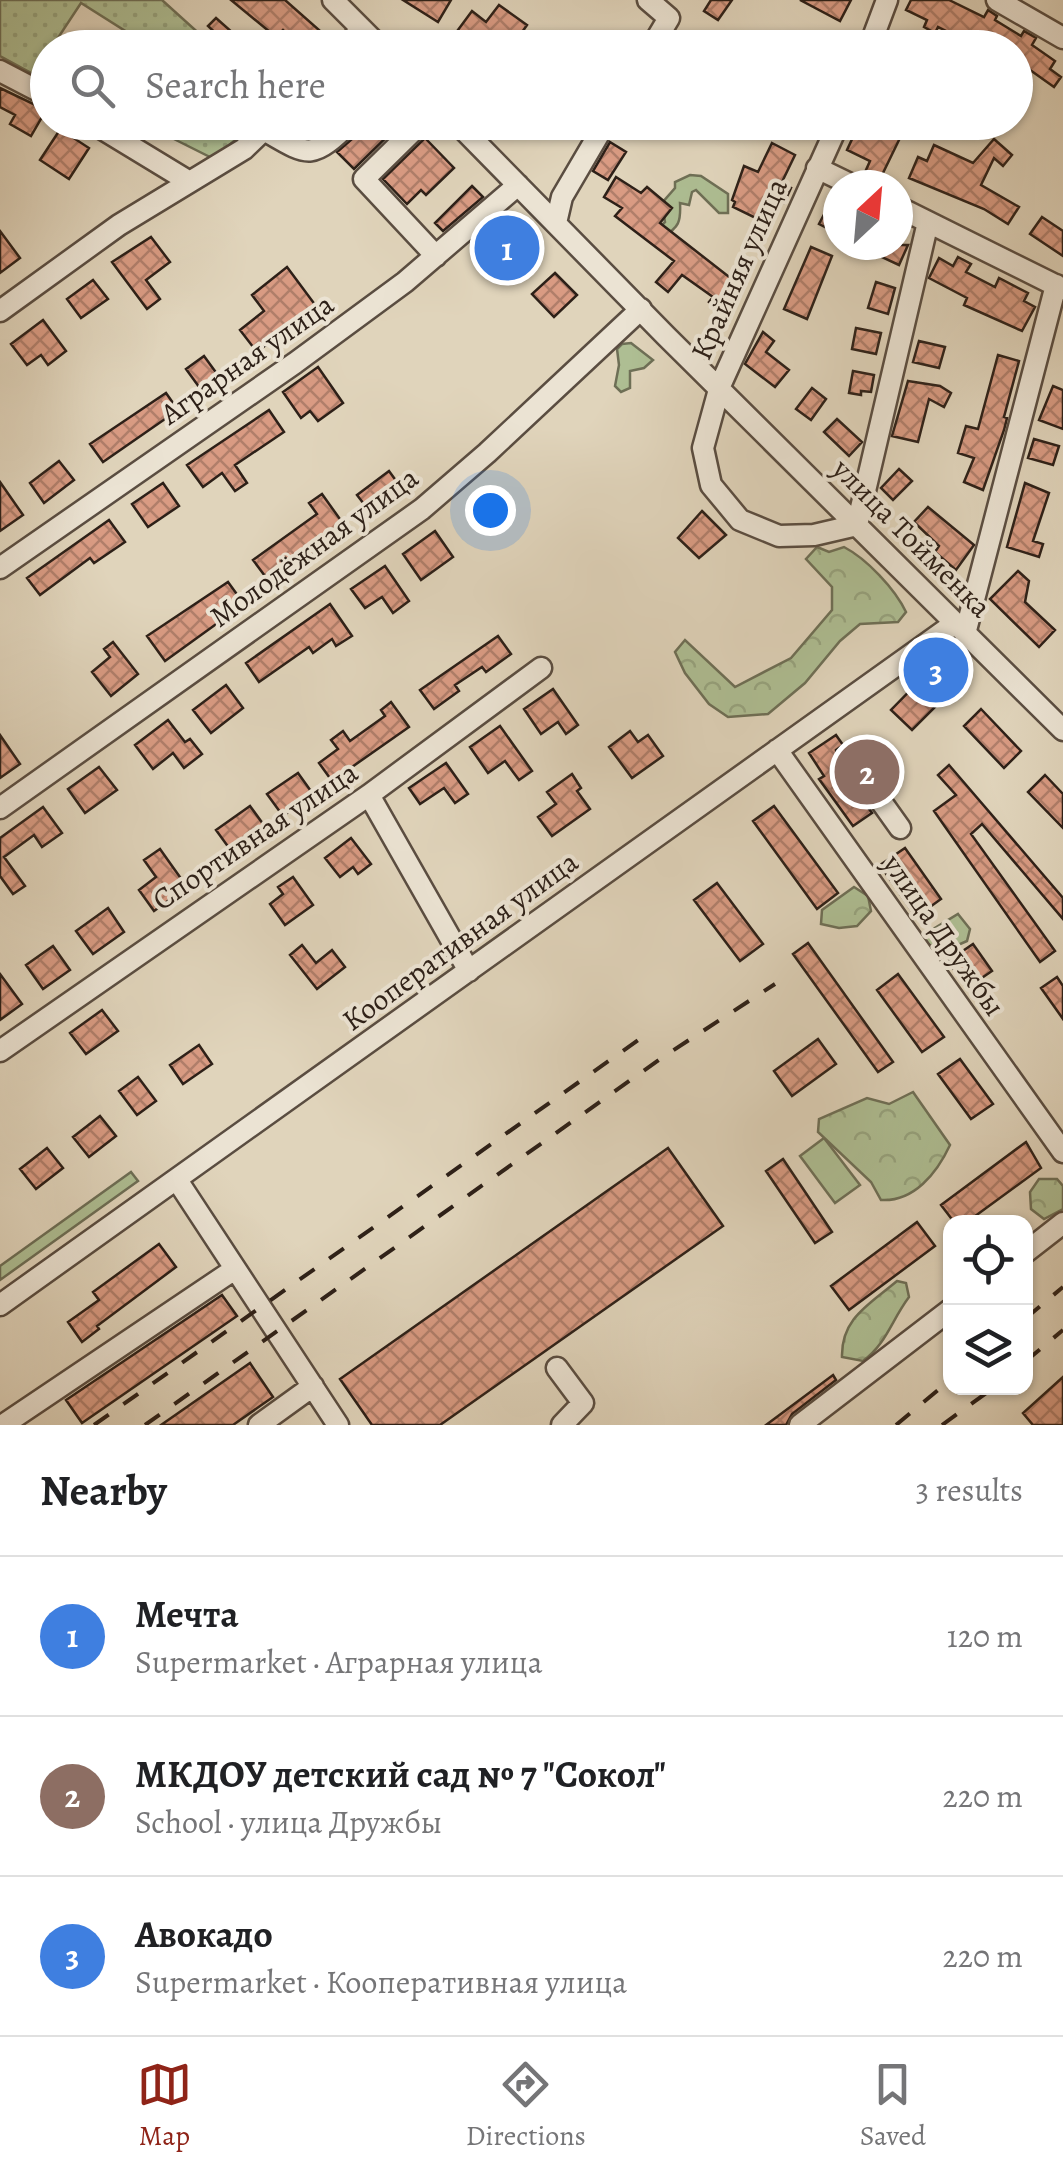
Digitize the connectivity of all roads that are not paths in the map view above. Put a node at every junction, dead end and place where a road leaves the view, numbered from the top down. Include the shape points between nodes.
1 (333, 0) edge
2 (648, 0) edge
3 (887, 0) edge
4 (997, 0) edge
5 (362, 28) edge
6 (662, 30) edge
7 (875, 30) edge
8 (1063, 38) edge
9 (0, 70) edge
10 (30, 86) edge
11 (121, 140) edge
12 (253, 140) edge
13 (286, 140) edge
14 (332, 140) edge
15 (404, 140) edge
16 (474, 140) edge
17 (595, 140) edge
18 (830, 140) edge
19 (817, 168) junction
20 (823, 171) edge
21 (188, 181) junction
22 (518, 185) junction
23 (913, 215) edge
24 (928, 222) junction
25 (556, 223) junction
26 (436, 256) junction
27 (1059, 287) edge
28 (642, 309) junction
29 (0, 311) edge
30 (720, 386) junction
31 (856, 524) junction
32 (0, 568) edge
33 (960, 629) junction
34 (540, 668) dead end
35 (1063, 730) edge
36 (777, 750) junction
37 (850, 758) dead end
38 (370, 794) junction
39 (0, 808) edge
40 (900, 828) dead end
41 (468, 971) junction
42 (0, 1050) edge
43 (1063, 1152) edge
44 (177, 1180) junction
45 (1063, 1223) edge
46 (1033, 1247) edge
47 (236, 1269) junction
48 (0, 1305) edge
49 (943, 1315) edge
50 (557, 1368) dead end
51 (312, 1386) junction
52 (3, 1425) edge
53 (259, 1425) edge
54 (338, 1425) edge
55 (562, 1425) edge
56 (800, 1425) edge

1 - 5 street
2 - 6 street via 669,18
3 - 7 street
4 - 8 street
9 - 10 street
11 - 21 street
12 - 21 street
13 - 14 street via 302,152
15 - 26 street via 364,179
16 - 22 street, улица Тойменка
17 - 25 street via 562,197
18 - 19 street, Крайняя улица
19 - 20 street
19 - 30 street, Крайняя улица
21 - 29 street
22 - 25 street, улица Тойменка
22 - 26 street, Аграрная улица
23 - 24 street
24 - 27 street
24 - 31 street
25 - 28 street, улица Тойменка
26 - 32 street, Аграрная улица via 295,364
27 - 33 street
28 - 30 street, улица Тойменка
28 - 39 street, Молодёжная улица via 422,508
30 - 31 street, улица Тойменка
30 - 31 street, Крайняя улица via 702,448 712,485 740,520 779,536
31 - 33 street, улица Тойменка
33 - 35 street, улица Тойменка
33 - 36 street, Кооперативная улица
34 - 38 street, Спортивная улица
36 - 41 street, Кооперативная улица
36 - 43 street, улица Дружбы
37 - 40 street
38 - 41 street
38 - 42 street, Спортивная улица
41 - 44 street, Кооперативная улица
44 - 47 street
44 - 48 street, Кооперативная улица
45 - 46 street
47 - 51 street
47 - 52 street
49 - 56 street
50 - 55 street via 583,1403
51 - 53 street
51 - 54 street

